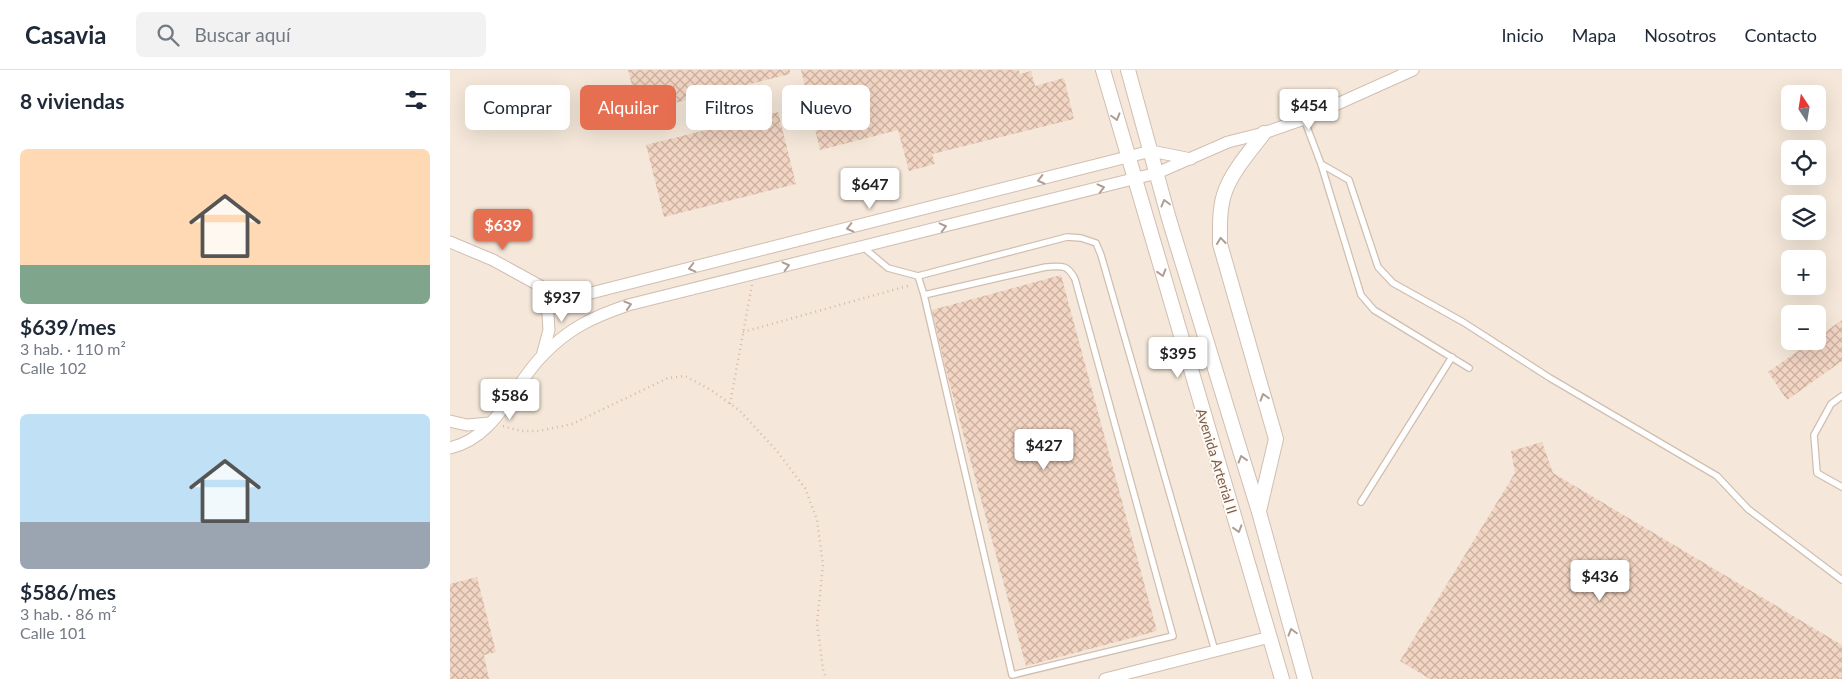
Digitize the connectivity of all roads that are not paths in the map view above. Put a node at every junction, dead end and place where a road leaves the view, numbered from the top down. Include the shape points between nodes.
1 (1103, 70) edge
2 (1128, 70) edge
3 (1413, 70) edge
4 (1304, 119) junction
5 (1264, 133) junction
6 (1151, 151) junction
7 (1128, 158) junction
8 (1191, 159) junction
9 (1321, 164) junction
10 (1157, 173) junction
11 (1134, 180) junction
12 (450, 242) edge
13 (863, 247) junction
14 (919, 279) junction
15 (544, 288) junction
16 (924, 295) junction
17 (542, 356) junction
18 (1452, 357) junction
19 (1469, 368) dead end
20 (1842, 396) edge
21 (450, 421) edge
22 (492, 423) junction
23 (450, 448) edge
24 (1842, 487) edge
25 (1361, 502) dead end
26 (1259, 512) junction
27 (1842, 580) edge
28 (1270, 637) junction
29 (1215, 651) junction
30 (1105, 679) edge
31 (1282, 679) edge
32 (1305, 679) edge

1 -> 7 street, Avenida Arterial II
2 - 6 street, Avenida Arterial II
3 - 4 street
4 - 5 street
4 - 9 lane
5 - 8 street via 1228,142
26 -> 5 street via 1276,439 1220,244 1220,216 1226,188
6 - 7 street
6 - 8 street
6 - 10 street, Avenida Arterial II
7 - 11 street, Avenida Arterial II
7 -> 15 street via 591,293 568,294
8 - 10 street
9 - 18 lane via 1362,295 1374,310
9 - 27 lane via 1349,180 1378,267 1392,283 1463,322 1550,378 1717,476 1748,509
10 - 11 street
26 -> 10 street, Avenida Arterial II
13 -> 11 street
11 -> 28 street, Avenida Arterial II
12 - 15 street via 493,260
13 - 14 lane via 888,268
17 -> 13 street via 574,327 628,304
14 - 16 lane
14 - 29 lane via 1067,237 1096,243
15 - 17 street via 549,330
16 - 16 lane via 1046,267 1062,266 1071,270 1173,636 1012,676
17 - 22 street
18 - 19 lane
18 - 25 lane
20 - 24 lane via 1831,404 1814,435 1817,473
21 - 22 street via 467,425
22 - 23 street via 460,446
32 -> 26 street, Avenida Arterial II
28 - 29 street
28 - 31 street, Avenida Arterial II
29 - 30 street

